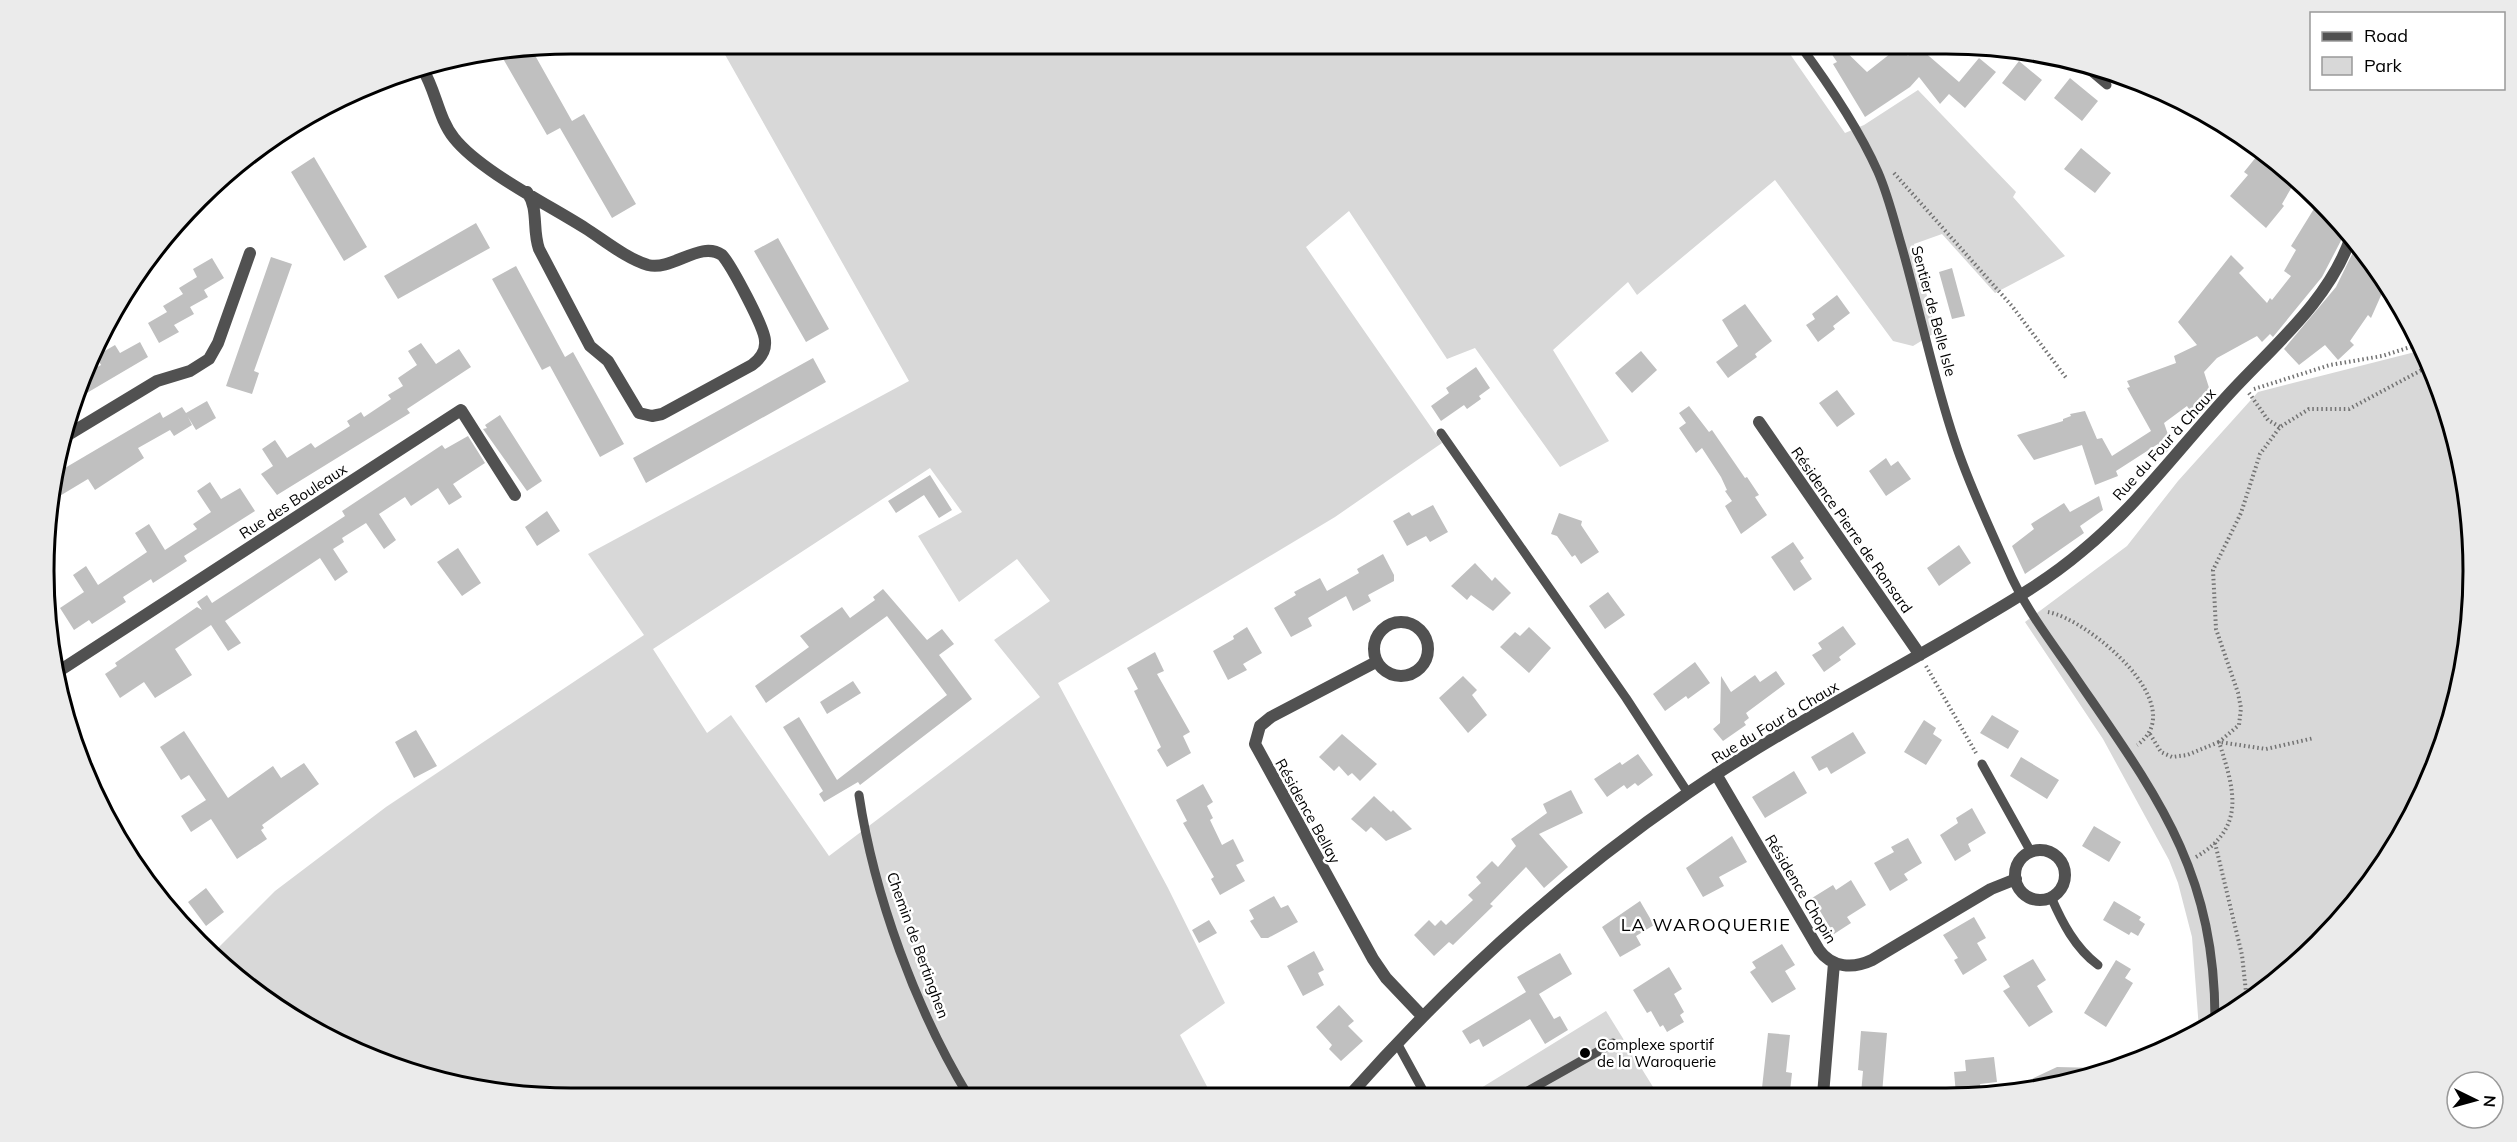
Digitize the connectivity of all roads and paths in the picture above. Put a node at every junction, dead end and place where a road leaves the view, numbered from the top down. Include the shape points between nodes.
1 (1806, 54) edge
2 (425, 75) edge
3 (2097, 77) edge
4 (2107, 85) dead end
5 (1892, 170) dead end
6 (527, 192) junction
7 (2347, 245) edge
8 (250, 254) dead end
9 (2412, 347) edge
10 (2422, 370) edge
11 (2067, 379) dead end
12 (1759, 422) dead end
13 (2280, 427) junction
14 (74, 431) edge
15 (1441, 433) dead end
16 (515, 495) dead end
17 (2022, 595) junction
18 (2030, 609) junction
19 (1920, 655) junction
20 (1376, 662) junction
21 (63, 668) edge
22 (2150, 734) junction
23 (2314, 738) dead end
24 (2219, 742) junction
25 (2126, 752) junction
26 (1982, 764) joint
27 (1716, 774) junction
28 (1688, 793) junction
29 (859, 795) dead end
30 (2215, 843) junction
31 (2031, 852) junction
32 (2188, 862) junction
33 (2016, 879) junction
34 (2051, 897) junction
35 (1834, 963) junction
36 (2098, 965) dead end
37 (2246, 992) edge
38 (2215, 1012) edge
39 (1422, 1016) junction
40 (1397, 1043) junction
41 (1613, 1043) dead end
42 (964, 1088) edge
43 (1356, 1088) edge
44 (1422, 1088) edge
45 (1532, 1088) edge
46 (1824, 1088) edge

1 - 17 lane, Sentier de Belle Isle via 1847,115 1878,173 1955,444
2 - 6 street via 443,119 459,144
3 - 4 lane
5 - 11 path via 2012,306
6 - 6 street via 535,206 538,249 590,346 608,361 639,413 662,414 761,357 766,344 763,330 722,255 704,251 670,265 647,264
7 - 17 street, Rue du Four à Chaux via 2313,304 2105,530
8 - 14 street via 209,359 190,371 157,381
9 - 13 path via 2330,365 2262,387 2248,387 2259,409
10 - 13 path via 2349,409 2309,409
12 - 19 street, Résidence Pierre de Ronsard
13 - 24 path via 2260,454 2241,513 2213,570 2216,629 2241,708 2239,724
15 - 28 lane
16 - 21 street, Rue des Bouleaux via 461,410
17 - 18 lane, Sentier de Belle Isle
17 - 19 street, Rue du Four à Chaux
18 - 22 path via 2075,621 2126,663 2152,708
18 - 25 lane, Sentier de Belle Isle
19 - 26 path
19 - 27 street, Rue du Four à Chaux
20 - 20 street via 1375,640 1390,624 1412,624 1425,636 1426,658 1416,672 1394,676
20 - 39 street, Résidence Bellay via 1271,717 1260,726 1255,744 1373,959
22 - 24 path via 2161,752 2172,757
22 - 25 path
23 - 24 path via 2266,749
24 - 30 path via 2234,807 2231,822
25 - 32 lane, Sentier de Belle Isle via 2163,809
26 - 31 lane
27 - 28 street, Rue du Four à Chaux
27 - 35 street, Résidence Chopin via 1819,950
28 - 39 street, Rue du Four à Chaux via 1556,893
29 - 42 lane, Chemin de Bertinghen via 872,860 910,976 941,1049
30 - 32 path
30 - 37 path via 2242,955
31 - 33 street via 2019,862
31 - 34 street via 2051,853 2063,865 2064,882
32 - 38 lane, Sentier de Belle Isle via 2205,922
33 - 34 street via 2027,896 2037,900
33 - 35 street, Résidence Chopin via 1991,889 1866,963
34 - 36 lane via 2067,931
35 - 46 street
39 - 40 street, Rue du Four à Chaux
40 - 43 street, Rue du Four à Chaux
40 - 44 lane
41 - 45 lane

